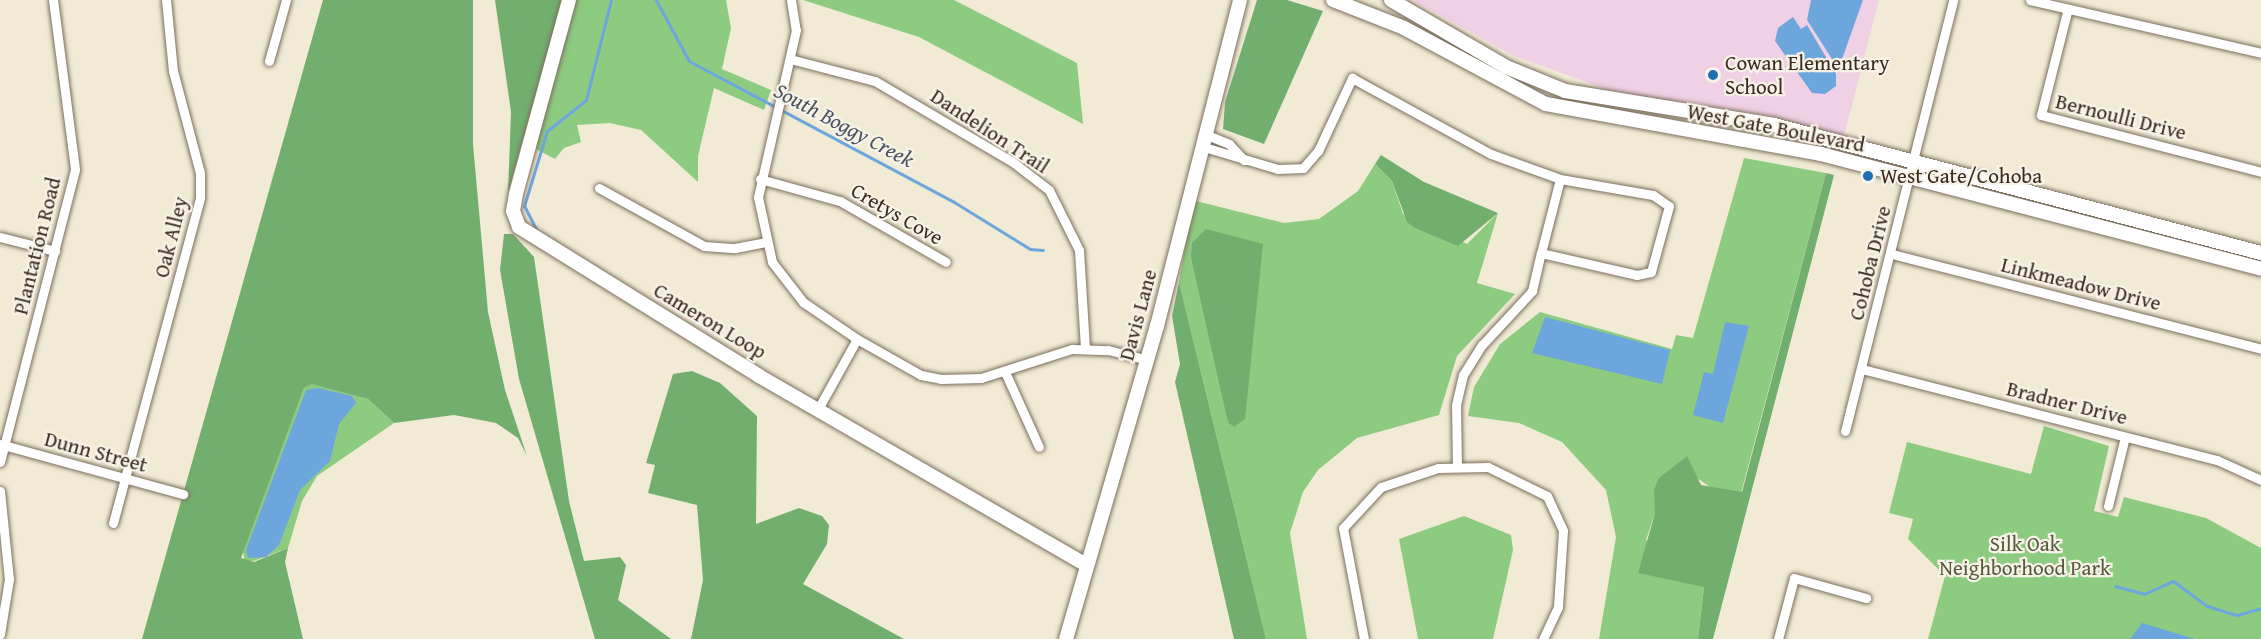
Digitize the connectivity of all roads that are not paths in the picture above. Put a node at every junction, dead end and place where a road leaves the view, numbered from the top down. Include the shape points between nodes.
1 (53, 0) edge
2 (166, 0) edge
3 (286, 0) edge
4 (569, 0) edge
5 (791, 0) edge
6 (1240, 0) edge
7 (1333, 0) edge
8 (1391, 0) edge
9 (1953, 0) edge
10 (2030, 0) edge
11 (2067, 12) junction
12 (1462, 40) junction
13 (2261, 53) edge
14 (790, 59) junction
15 (269, 61) dead end
16 (1468, 65) junction
17 (1639, 105) junction
18 (1558, 106) junction
19 (1206, 141) junction
20 (1914, 163) junction
21 (2261, 172) edge
22 (760, 179) junction
23 (1560, 179) junction
24 (1910, 179) junction
25 (599, 188) dead end
26 (0, 237) edge
27 (765, 242) junction
28 (55, 252) junction
29 (1541, 253) junction
30 (2261, 253) edge
31 (1892, 254) junction
32 (946, 262) dead end
33 (2261, 269) edge
34 (857, 339) junction
35 (1085, 348) junction
36 (2261, 349) edge
37 (1148, 360) junction
38 (1862, 369) junction
39 (1005, 372) junction
40 (818, 409) junction
41 (1845, 431) dead end
42 (2125, 437) junction
43 (2, 445) edge
44 (1039, 447) dead end
45 (0, 462) edge
46 (1457, 467) junction
47 (125, 479) junction
48 (2261, 480) edge
49 (0, 491) edge
50 (183, 494) dead end
51 (2108, 506) dead end
52 (113, 524) dead end
53 (3, 549) edge
54 (1086, 565) junction
55 (1866, 598) dead end
56 (0, 634) edge
57 (1066, 639) edge
58 (1364, 639) edge
59 (1544, 639) edge
60 (1778, 639) edge

1 - 28 street, Plantation Road via 75,170
2 - 47 street, Oak Alley via 171,61 200,173 200,198
3 - 15 street
4 - 40 main road, Cameron Loop via 516,194 513,211 519,227
5 - 14 street via 796,30
6 - 19 main road, Davis Lane
7 - 16 main road, West Gate Boulevard via 1372,13
8 - 12 main road, West Gate Boulevard
9 - 20 street, Cohoba Drive via 1929,81
10 - 11 street
11 - 13 street
11 - 21 street, Bernoulli Drive via 2041,115
12 - 16 main road
12 - 17 main road, West Gate Boulevard via 1506,67 1565,91
14 - 22 street
14 - 35 street, Dandelion Trail via 875,81 1014,163 1049,190 1079,250
16 - 18 main road, West Gate Boulevard
17 - 18 main road via 1629,114
17 - 20 main road, West Gate Boulevard via 1774,125
18 - 24 main road, West Gate Boulevard via 1801,150
19 - 23 street via 1229,144 1244,160 1278,170 1307,165 1352,78 1491,154
19 - 37 main road, Davis Lane
20 - 24 street, Cohoba Drive
20 - 30 main road, West Gate Boulevard
22 - 27 street
22 - 32 street, Cretys Cove via 840,201
23 - 29 street
23 - 29 street via 1661,197 1669,214 1655,269 1644,275
24 - 31 street, Cohoba Drive
24 - 33 main road, West Gate Boulevard
25 - 27 street via 704,246 735,248
26 - 28 street
27 - 34 street via 782,278 803,302
28 - 43 street, Plantation Road
29 - 46 street via 1530,296 1482,345 1463,375 1456,405
31 - 36 street, Linkmeadow Drive
31 - 38 street, Cohoba Drive
34 - 39 street via 921,375 941,379
34 - 40 street
35 - 37 street
35 - 39 street via 1044,356
37 - 54 main road, Davis Lane
38 - 41 street, Cohoba Drive
38 - 42 street, Bradner Drive
39 - 44 street
40 - 54 main road, Cameron Loop
42 - 48 street, Bradner Drive via 2217,460
42 - 51 street
43 - 45 street, Plantation Road
43 - 47 street, Dunn Street
46 - 58 street via 1438,468 1381,487 1343,528
46 - 59 street via 1488,467 1547,496 1563,531 1557,607
47 - 50 street, Dunn Street
47 - 52 street, Oak Alley
49 - 53 street
53 - 56 street via 9,592
54 - 57 main road, Davis Lane
55 - 60 street via 1794,578

